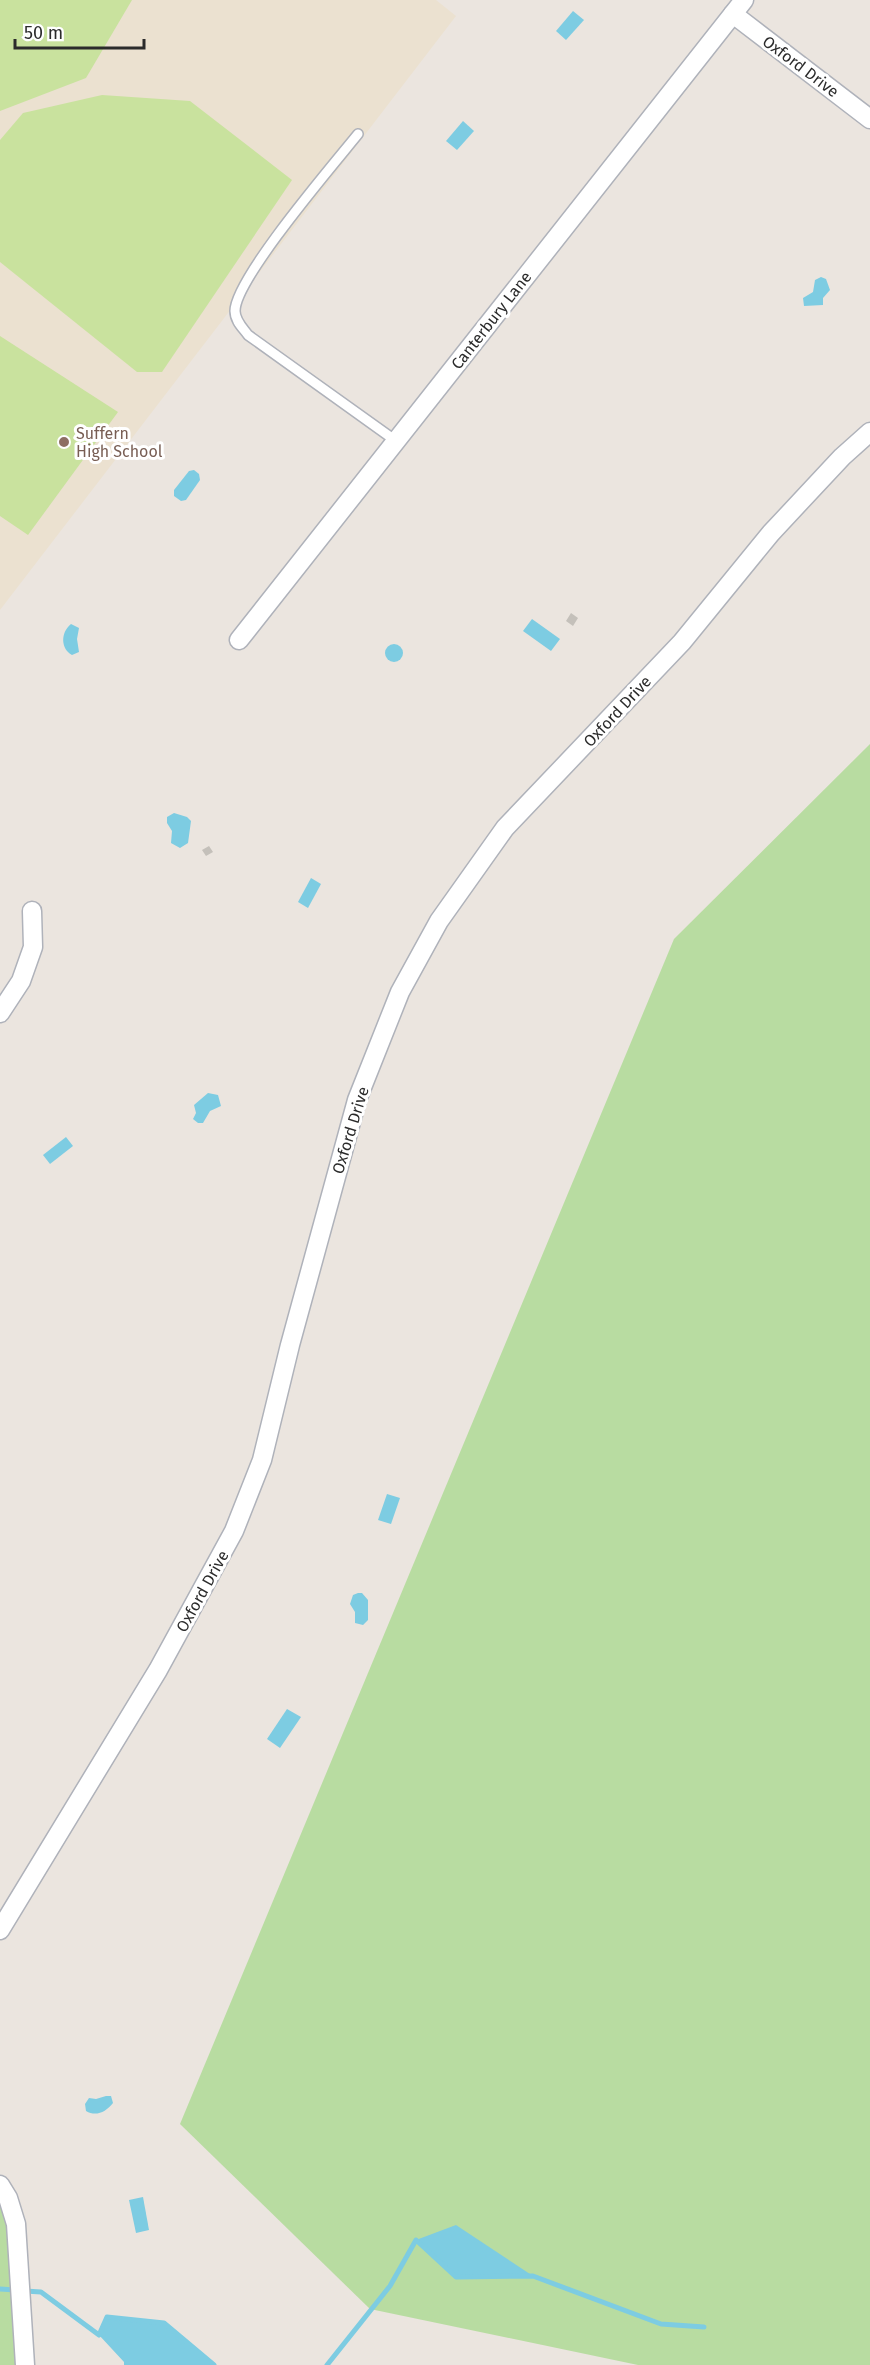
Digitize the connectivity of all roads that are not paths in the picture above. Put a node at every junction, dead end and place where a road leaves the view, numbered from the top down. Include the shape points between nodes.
1 (738, 7) edge
2 (870, 119) edge
3 (358, 134) dead end
4 (870, 432) edge
5 (396, 441) junction
6 (239, 640) dead end
7 (32, 911) dead end
8 (0, 1013) edge
9 (0, 1930) edge
10 (0, 2185) edge
11 (25, 2365) edge

1 - 2 street, Oxford Drive
1 - 5 street, Canterbury Lane
3 - 5 lane via 254,266 239,293 235,314 248,335
4 - 9 street, Oxford Drive via 771,533 682,642 505,828 439,921 400,992 357,1100 262,1460 234,1531 158,1670
5 - 6 street, Canterbury Lane
7 - 8 street via 33,947 21,981
10 - 11 street via 16,2224

